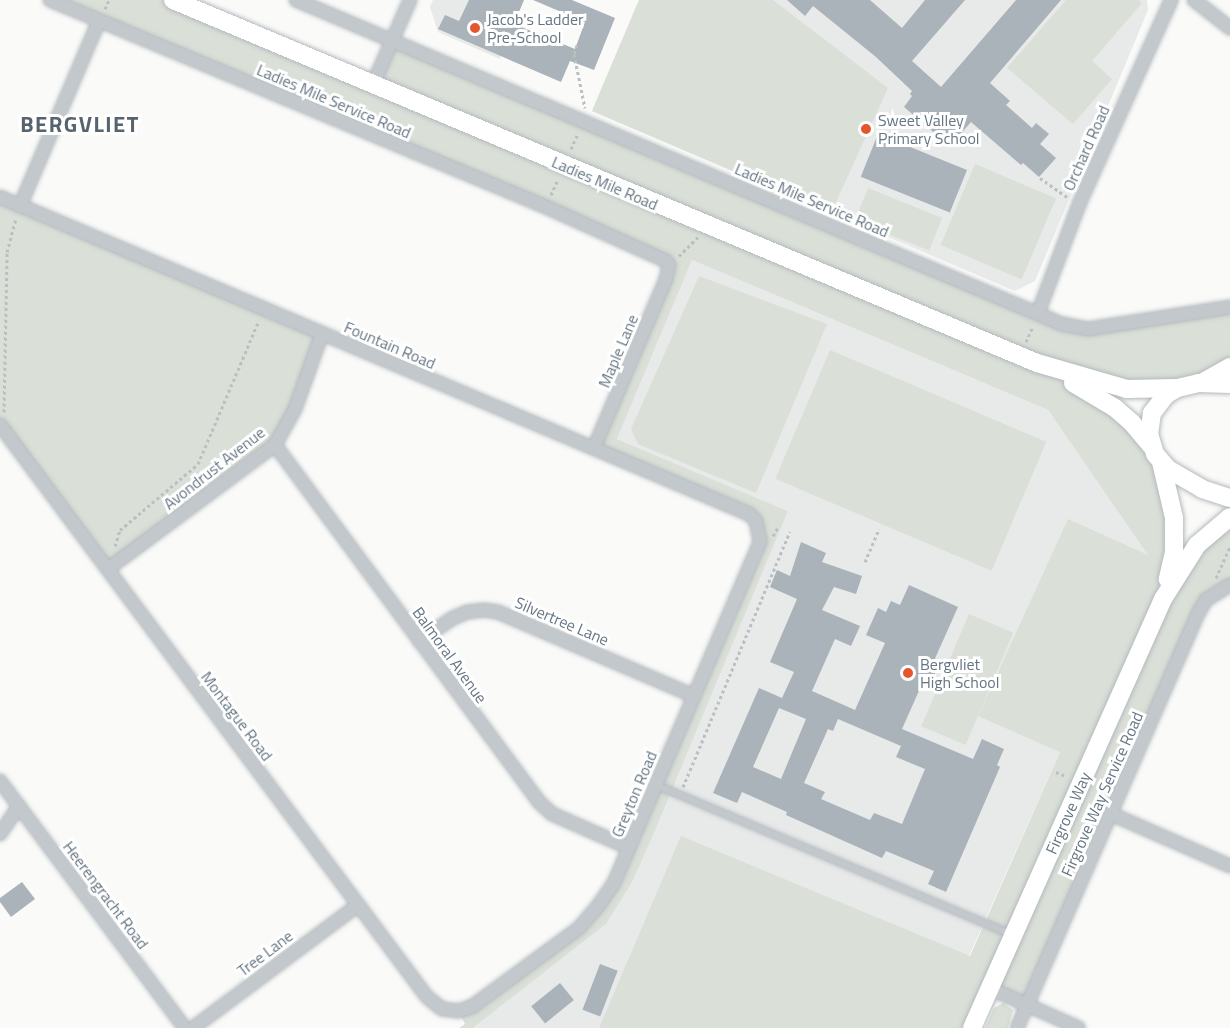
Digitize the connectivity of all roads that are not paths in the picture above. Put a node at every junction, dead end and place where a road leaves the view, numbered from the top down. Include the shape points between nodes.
1 (50, 0) edge
2 (173, 0) edge
3 (296, 0) edge
4 (410, 0) edge
5 (1171, 0) edge
6 (1194, 0) edge
7 (99, 21) junction
8 (1230, 28) edge
9 (392, 40) junction
10 (373, 84) junction
11 (0, 197) edge
12 (20, 206) junction
13 (669, 265) joint
14 (1230, 307) edge
15 (1038, 313) junction
16 (322, 334) junction
17 (1037, 363) junction
18 (1230, 367) edge
19 (1199, 383) junction
20 (1230, 384) edge
21 (1177, 388) junction
22 (2, 432) edge
23 (275, 445) junction
24 (594, 448) junction
25 (1156, 454) junction
26 (1230, 498) edge
27 (1230, 517) edge
28 (760, 531) joint
29 (108, 569) junction
30 (1230, 585) edge
31 (1163, 599) junction
32 (419, 641) junction
33 (694, 696) junction
34 (0, 781) edge
35 (656, 785) junction
36 (19, 806) junction
37 (1111, 814) junction
38 (0, 834) edge
39 (629, 848) junction
40 (1230, 866) edge
41 (358, 905) junction
42 (1013, 935) junction
43 (989, 988) junction
44 (1027, 1005) junction
45 (459, 1011) joint
46 (185, 1028) edge
47 (193, 1028) edge
48 (972, 1028) edge
49 (1017, 1028) edge
50 (1079, 1028) edge

1 - 7 street, Ladies Mile Service Road
2 - 10 main road, Ladies Mile Road
3 - 9 street, Ladies Mile Service Road
4 - 9 street
5 - 15 street, Orchard Road via 1080,202
6 - 8 street
7 - 12 street
7 - 13 street, Ladies Mile Service Road via 546,207 660,256
9 - 10 street
9 - 15 street, Ladies Mile Service Road
10 - 17 main road, Ladies Mile Road
11 - 12 street, Fountain Road
12 - 16 street, Fountain Road
13 - 24 street, Maple Lane
14 - 15 street, Ladies Mile Service Road via 1088,329 1062,324
16 - 23 street, Avondrust Avenue via 295,409
16 - 24 street, Fountain Road
17 - 21 main road, Ladies Mile Road via 1127,389
17 - 25 main road, Ladies Mile Road via 1115,408
18 - 19 main road
19 - 20 main road
19 - 21 main road, Ladies Mile Road
21 - 25 main road via 1162,399 1152,414 1149,424
22 - 29 street, Montague Road
23 - 29 street, Avondrust Avenue
23 - 32 street, Balmoral Avenue
24 - 28 street, Fountain Road via 749,514
25 - 26 main road via 1191,484
25 - 31 main road, Firgrove Way via 1173,505 1175,529
27 - 31 main road, Firgrove Way via 1197,545
28 - 33 street, Greyton Road via 760,542
29 - 41 street, Montague Road
30 - 37 street, Firgrove Way Service Road via 1215,592 1199,612
31 - 42 main road, Firgrove Way
32 - 33 street, Silvertree Lane via 468,612 498,612
32 - 39 street, Balmoral Avenue via 538,801 561,818
33 - 35 street, Greyton Road
34 - 36 street, Heerengracht Road
35 - 39 street, Greyton Road
35 - 42 lane
36 - 38 street
36 - 46 street, Heerengracht Road
37 - 40 street
37 - 44 street, Firgrove Way Service Road
39 - 45 street, Greyton Road via 614,883 579,928 473,1006
41 - 45 street, Montague Road via 427,997 442,1008
41 - 47 street, Tree Lane
42 - 43 main road, Firgrove Way
43 - 44 street
43 - 48 main road, Firgrove Way
44 - 49 street, Firgrove Way Service Road
44 - 50 street

